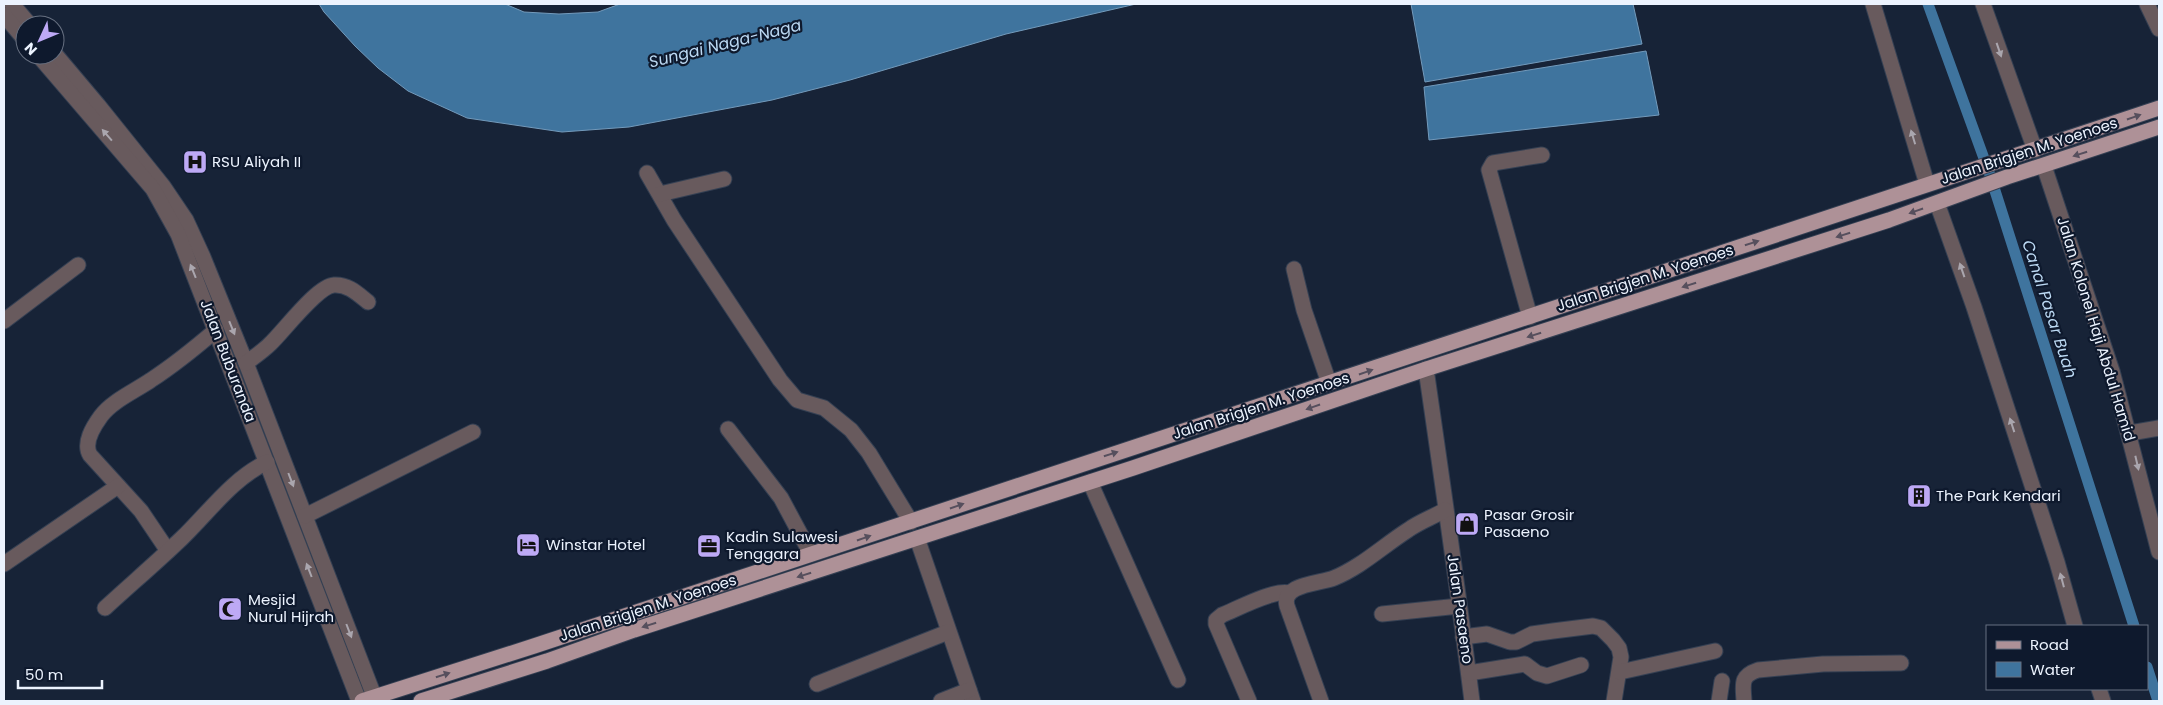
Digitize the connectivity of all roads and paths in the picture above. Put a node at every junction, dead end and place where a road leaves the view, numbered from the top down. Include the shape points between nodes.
1 (12, 4) edge
2 (1873, 4) edge
3 (1983, 4) edge
4 (2147, 4) edge
5 (4, 15) edge
6 (21, 15) edge
7 (15, 28) edge
8 (2159, 29) edge
9 (47, 65) edge
10 (64, 65) edge
11 (2159, 108) edge
12 (2159, 127) edge
13 (2034, 150) junction
14 (1542, 155) dead end
15 (2044, 166) junction
16 (647, 173) dead end
17 (724, 179) dead end
18 (1928, 184) junction
19 (660, 194) junction
20 (1937, 203) junction
21 (78, 265) dead end
22 (1294, 269) dead end
23 (368, 302) dead end
24 (1530, 317) junction
25 (4, 320) edge
26 (216, 330) junction
27 (246, 363) junction
28 (1426, 369) junction
29 (1330, 383) junction
30 (1207, 423) junction
31 (2159, 428) edge
32 (728, 429) dead end
33 (473, 432) dead end
34 (2130, 433) junction
35 (1212, 441) junction
36 (268, 462) junction
37 (1090, 482) junction
38 (118, 486) junction
39 (1445, 510) junction
40 (305, 516) junction
41 (911, 522) junction
42 (2156, 528) edge
43 (917, 538) junction
44 (168, 551) junction
45 (2159, 552) edge
46 (811, 554) junction
47 (4, 564) edge
48 (1288, 593) junction
49 (1459, 606) junction
50 (105, 608) dead end
51 (1382, 614) dead end
52 (2075, 625) edge
53 (948, 632) junction
54 (1463, 636) junction
55 (1715, 651) dead end
56 (1901, 663) dead end
57 (1581, 665) dead end
58 (1620, 672) junction
59 (1469, 673) junction
60 (1178, 680) dead end
61 (1722, 681) dead end
62 (817, 684) dead end
63 (971, 696) edge
64 (368, 700) edge
65 (421, 701) edge
66 (941, 701) edge
67 (1249, 701) edge
68 (1321, 701) edge
69 (1472, 701) edge
70 (1614, 701) edge
71 (1718, 701) edge
72 (1744, 701) edge

1 - 6 street
18 -> 2 street
3 -> 13 street
4 - 8 street
5 - 7 street
26 -> 9 street, Jalan Buburanda via 178,234 153,189
10 -> 27 street, Jalan Buburanda via 177,205 203,257
13 -> 11 main road, Jalan Brigjen M. Yoenoes
12 -> 15 main road, Jalan Brigjen M. Yoenoes
13 - 18 main road, Jalan Brigjen M. Yoenoes
14 - 24 street via 1493,163 1490,170
15 - 20 main road, Jalan Brigjen M. Yoenoes
15 - 34 street, Jalan Kolonel Haji Abdul Hamid
16 - 19 street
17 - 19 street
24 -> 18 main road, Jalan Brigjen M. Yoenoes
19 - 41 street via 681,232 780,380 797,400 824,408 851,430 869,453
20 -> 28 main road, Jalan Brigjen M. Yoenoes
52 -> 20 street via 1974,307
21 - 25 street
22 - 29 street via 1304,310
23 - 27 street via 346,287 327,287 271,344
29 -> 24 main road, Jalan Brigjen M. Yoenoes
26 - 36 street, Jalan Buburanda
26 - 38 street via 182,359 101,416 87,450
27 -> 40 street, Jalan Buburanda
28 -> 35 main road, Jalan Brigjen M. Yoenoes
28 - 39 street, Jalan Pasaeno
29 - 30 main road, Jalan Brigjen M. Yoenoes
30 - 35 main road
41 -> 30 main road, Jalan Brigjen M. Yoenoes
31 - 34 street
32 - 46 street via 781,498
33 - 40 street
34 -> 42 street, Jalan Kolonel Haji Abdul Hamid
35 - 37 main road, Jalan Brigjen M. Yoenoes
36 - 44 street via 239,481
64 -> 36 street, Jalan Buburanda
37 - 43 main road, Jalan Brigjen M. Yoenoes
37 - 60 street
38 - 44 street via 141,511
38 - 47 street
39 - 48 street via 1408,530 1342,574
39 - 49 street, Jalan Pasaeno
40 -> 64 street, Jalan Buburanda
46 -> 41 main road, Jalan Brigjen M. Yoenoes
42 - 45 street, Jalan Kolonel Haji Abdul Hamid
43 - 53 street
43 -> 65 main road, Jalan Brigjen M. Yoenoes
44 - 50 street
64 -> 46 main road, Jalan Brigjen M. Yoenoes
48 - 67 street via 1269,596 1216,620
48 - 68 street via 1287,606
49 - 51 street
49 - 54 street, Jalan Pasaeno
53 - 62 street
53 - 63 street
54 - 58 street via 1488,634 1516,642 1532,634 1593,626 1601,628 1619,648
54 - 59 street, Jalan Pasaeno
55 - 58 street
56 - 72 street via 1823,664 1758,670 1749,673 1742,683
57 - 59 street via 1547,676 1525,664
58 - 70 street
59 - 69 street, Jalan Pasaeno
61 - 71 street
63 - 66 street

